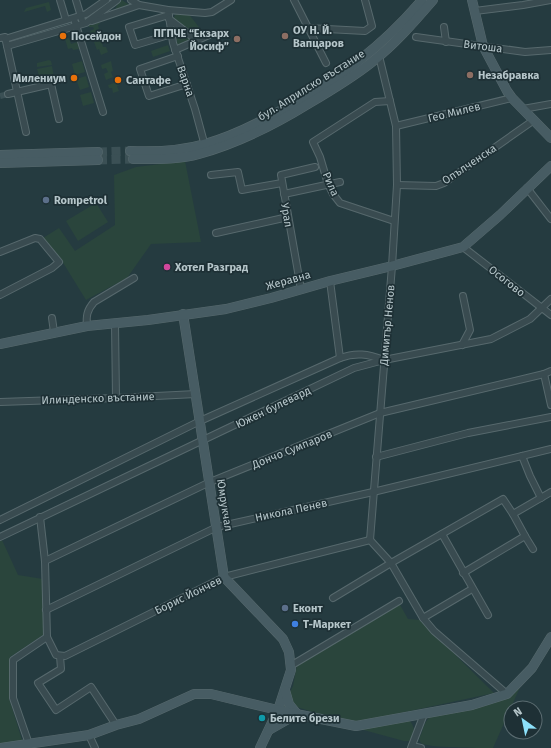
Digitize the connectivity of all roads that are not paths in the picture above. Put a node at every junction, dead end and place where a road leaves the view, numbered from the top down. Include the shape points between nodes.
1 (60, 0) edge
2 (76, 0) edge
3 (106, 0) edge
4 (118, 0) edge
5 (131, 0) edge
6 (231, 0) edge
7 (294, 0) edge
8 (366, 0) edge
9 (422, 0) edge
10 (433, 0) edge
11 (472, 0) edge
12 (551, 0) edge
13 (223, 2) edge
14 (522, 3) edge
15 (139, 5) junction
16 (475, 11) junction
17 (112, 14) junction
18 (169, 15) junction
19 (81, 16) junction
20 (74, 18) junction
21 (66, 20) junction
22 (85, 23) junction
23 (76, 26) junction
24 (444, 27) dead end
25 (308, 28) junction
26 (172, 34) junction
27 (209, 35) dead end
28 (416, 37) dead end
29 (3, 38) edge
30 (198, 41) junction
31 (446, 42) junction
32 (7, 46) junction
33 (483, 46) junction
34 (551, 50) edge
35 (176, 53) junction
36 (380, 56) junction
37 (326, 63) dead end
38 (187, 84) junction
39 (17, 92) junction
40 (8, 94) tunnel mouth
41 (512, 98) junction
42 (551, 104) edge
43 (391, 105) junction
44 (523, 108) junction
45 (103, 112) dead end
46 (59, 119) dead end
47 (534, 120) junction
48 (396, 126) junction
49 (26, 132) dead end
50 (551, 138) edge
51 (205, 148) junction
52 (0, 155) edge
53 (131, 155) tunnel mouth
54 (0, 163) edge
55 (315, 166) dead end
56 (551, 166) edge
57 (211, 175) dead end
58 (340, 182) dead end
59 (282, 183) junction
60 (328, 184) junction
61 (397, 185) junction
62 (527, 188) junction
63 (284, 194) junction
64 (288, 217) junction
65 (551, 219) edge
66 (394, 221) junction
67 (216, 233) dead end
68 (463, 246) junction
69 (0, 252) edge
70 (392, 266) junction
71 (134, 278) dead end
72 (330, 280) junction
73 (301, 289) junction
74 (0, 295) edge
75 (463, 296) dead end
76 (551, 299) edge
77 (541, 308) junction
78 (184, 314) junction
79 (551, 315) edge
80 (52, 318) dead end
81 (115, 323) junction
82 (87, 326) junction
83 (54, 332) junction
84 (0, 344) edge
85 (462, 345) junction
86 (340, 358) junction
87 (384, 360) junction
88 (551, 371) edge
89 (544, 374) junction
90 (196, 394) junction
91 (116, 398) junction
92 (0, 402) edge
93 (551, 405) edge
94 (380, 413) junction
95 (551, 417) edge
96 (201, 424) junction
97 (203, 438) junction
98 (551, 449) edge
99 (522, 456) junction
100 (376, 457) junction
101 (210, 482) junction
102 (373, 492) junction
103 (551, 492) edge
104 (541, 498) junction
105 (513, 514) junction
106 (40, 517) junction
107 (0, 520) edge
108 (217, 527) junction
109 (442, 534) junction
110 (0, 536) edge
111 (525, 536) junction
112 (370, 540) junction
113 (533, 550) dead end
114 (45, 561) junction
115 (391, 563) junction
116 (463, 573) junction
117 (224, 576) junction
118 (472, 589) junction
119 (334, 598) dead end
120 (399, 602) dead end
121 (46, 610) junction
122 (488, 615) dead end
123 (423, 618) junction
124 (47, 637) junction
125 (551, 637) edge
126 (60, 656) junction
127 (292, 666) junction
128 (285, 690) junction
129 (507, 694) junction
130 (278, 710) junction
131 (297, 714) junction
132 (424, 714) junction
133 (116, 725) junction
134 (268, 730) junction
135 (89, 735) junction
136 (29, 744) junction
137 (412, 747) edge
138 (0, 748) edge
139 (95, 748) edge
140 (260, 748) edge
141 (422, 748) edge

1 - 21 street
2 - 19 street
3 - 19 street
4 - 17 street
4 - 22 street
5 - 15 street
6 - 13 street
7 - 25 street
8 - 25 street via 372,26 365,31
9 - 51 street, бул. Априлско въстание via 377,47 335,78 267,119
10 - 36 street, бул. Априлско въстание
11 - 16 street
12 - 14 street
13 - 18 street via 212,12 205,14
14 - 16 street
15 - 17 street
15 - 18 street
16 - 33 street
17 - 22 street
18 - 26 street, Варна
18 - 26 street via 129,27 135,46
18 - 30 street
19 - 20 street
19 - 22 street
20 - 21 street
20 - 23 street
21 - 29 street
22 - 23 street
23 - 32 street
23 - 45 street
24 - 31 street
25 - 37 street
26 - 35 street, Варна
27 - 30 street
28 - 31 street, Витоша
29 - 32 street
30 - 35 street
31 - 33 street, Витоша
32 - 39 street
33 - 34 street, Витоша via 525,52
33 - 41 street
35 - 38 street, Варна
35 - 38 street via 140,69 149,96
36 - 43 street, Димитър Ненов
36 - 51 street, бул. Априлско въстание via 273,125 249,136
38 - 51 street, Варна
39 - 40 street
39 - 46 street via 51,84
39 - 49 street
41 - 44 street
41 - 48 street, Гео Милев
42 - 44 street
43 - 48 street, Димитър Ненов
43 - 60 street, Рила via 375,102 313,142
44 - 47 street
47 - 50 street
47 - 61 street, Опълченска via 436,186
48 - 61 street, Димитър Ненов
51 - 53 street, бул. Априлско въстание via 184,157
52 - 54 street via 98,156
55 - 59 street via 280,175
56 - 62 street, Жеравна
57 - 59 street via 238,172 242,190
58 - 60 street
59 - 63 street, Урал
60 - 63 street
60 - 66 street, Рила via 340,203
61 - 66 street, Димитър Ненов
62 - 65 street
62 - 68 street, Жеравна
63 - 64 street, Урал
64 - 67 street
64 - 73 street, Урал
66 - 70 street, Димитър Ненов
68 - 70 street, Жеравна
68 - 77 street, Осогово
69 - 74 street via 35,238 40,239 59,262
70 - 72 street, Жеравна
70 - 87 street, Димитър Ненов
71 - 82 street via 94,302 86,316
72 - 73 street, Жеравна
72 - 86 street
73 - 78 street, Жеравна via 226,308
75 - 85 street via 470,330
76 - 77 street, Южен булевард
77 - 79 street, Осогово
77 - 85 street, Южен булевард via 530,319 491,339
78 - 81 street, Жеравна
78 - 90 street
80 - 83 street
81 - 82 street, Жеравна
81 - 91 street
82 - 83 street, Жеравна
83 - 84 street, Жеравна
85 - 87 street, Южен булевард
86 - 87 street via 368,354
86 - 96 street
87 - 94 street, Димитър Ненов
87 - 97 street, Южен булевард via 354,368
88 - 89 street, Дончо Сумпаров
89 - 93 street
89 - 94 street, Дончо Сумпаров
90 - 91 street, Илинденско въстание
90 - 96 street
91 - 92 street, Илинденско въстание
94 - 100 street, Димитър Ненов
94 - 101 street, Дончо Сумпаров
95 - 100 street via 468,433
96 - 97 street, Юмрукчал
96 - 107 street
97 - 101 street, Юмрукчал
97 - 106 street, Южен булевард
98 - 99 street, Никола Пенев
99 - 102 street, Никола Пенев
99 - 104 street
100 - 102 street, Димитър Ненов
101 - 108 street, Юмрукчал
101 - 114 street, Дончо Сумпаров
102 - 108 street, Никола Пенев
102 - 112 street, Димитър Ненов
103 - 104 street
104 - 105 street
105 - 109 street via 503,499
105 - 111 street
106 - 110 street, Южен булевард
106 - 114 street
108 - 117 street, Юмрукчал
108 - 121 street, Никола Пенев
109 - 115 street
109 - 116 street
111 - 113 street
111 - 116 street
112 - 115 street
112 - 117 street, Борис Йончев
114 - 121 street
115 - 119 street
115 - 123 street
116 - 118 street
117 - 126 street, Борис Йончев via 65,656
117 - 127 street via 283,639 290,652
118 - 122 street
118 - 123 street
120 - 127 street
121 - 124 street
123 - 129 street via 442,638
124 - 126 street via 56,655
124 - 136 street via 14,660 13,698
125 - 129 street via 532,668
126 - 133 street via 60,669 38,684 56,710 91,687
127 - 128 street
128 - 130 street
128 - 131 street via 289,704
129 - 132 street via 472,705
130 - 131 street
130 - 133 street via 211,694 194,694 138,719
130 - 134 street
131 - 132 street via 356,726
131 - 134 street
132 - 137 street
133 - 135 street
134 - 140 street
135 - 136 street
135 - 139 street
136 - 138 street
137 - 141 street

